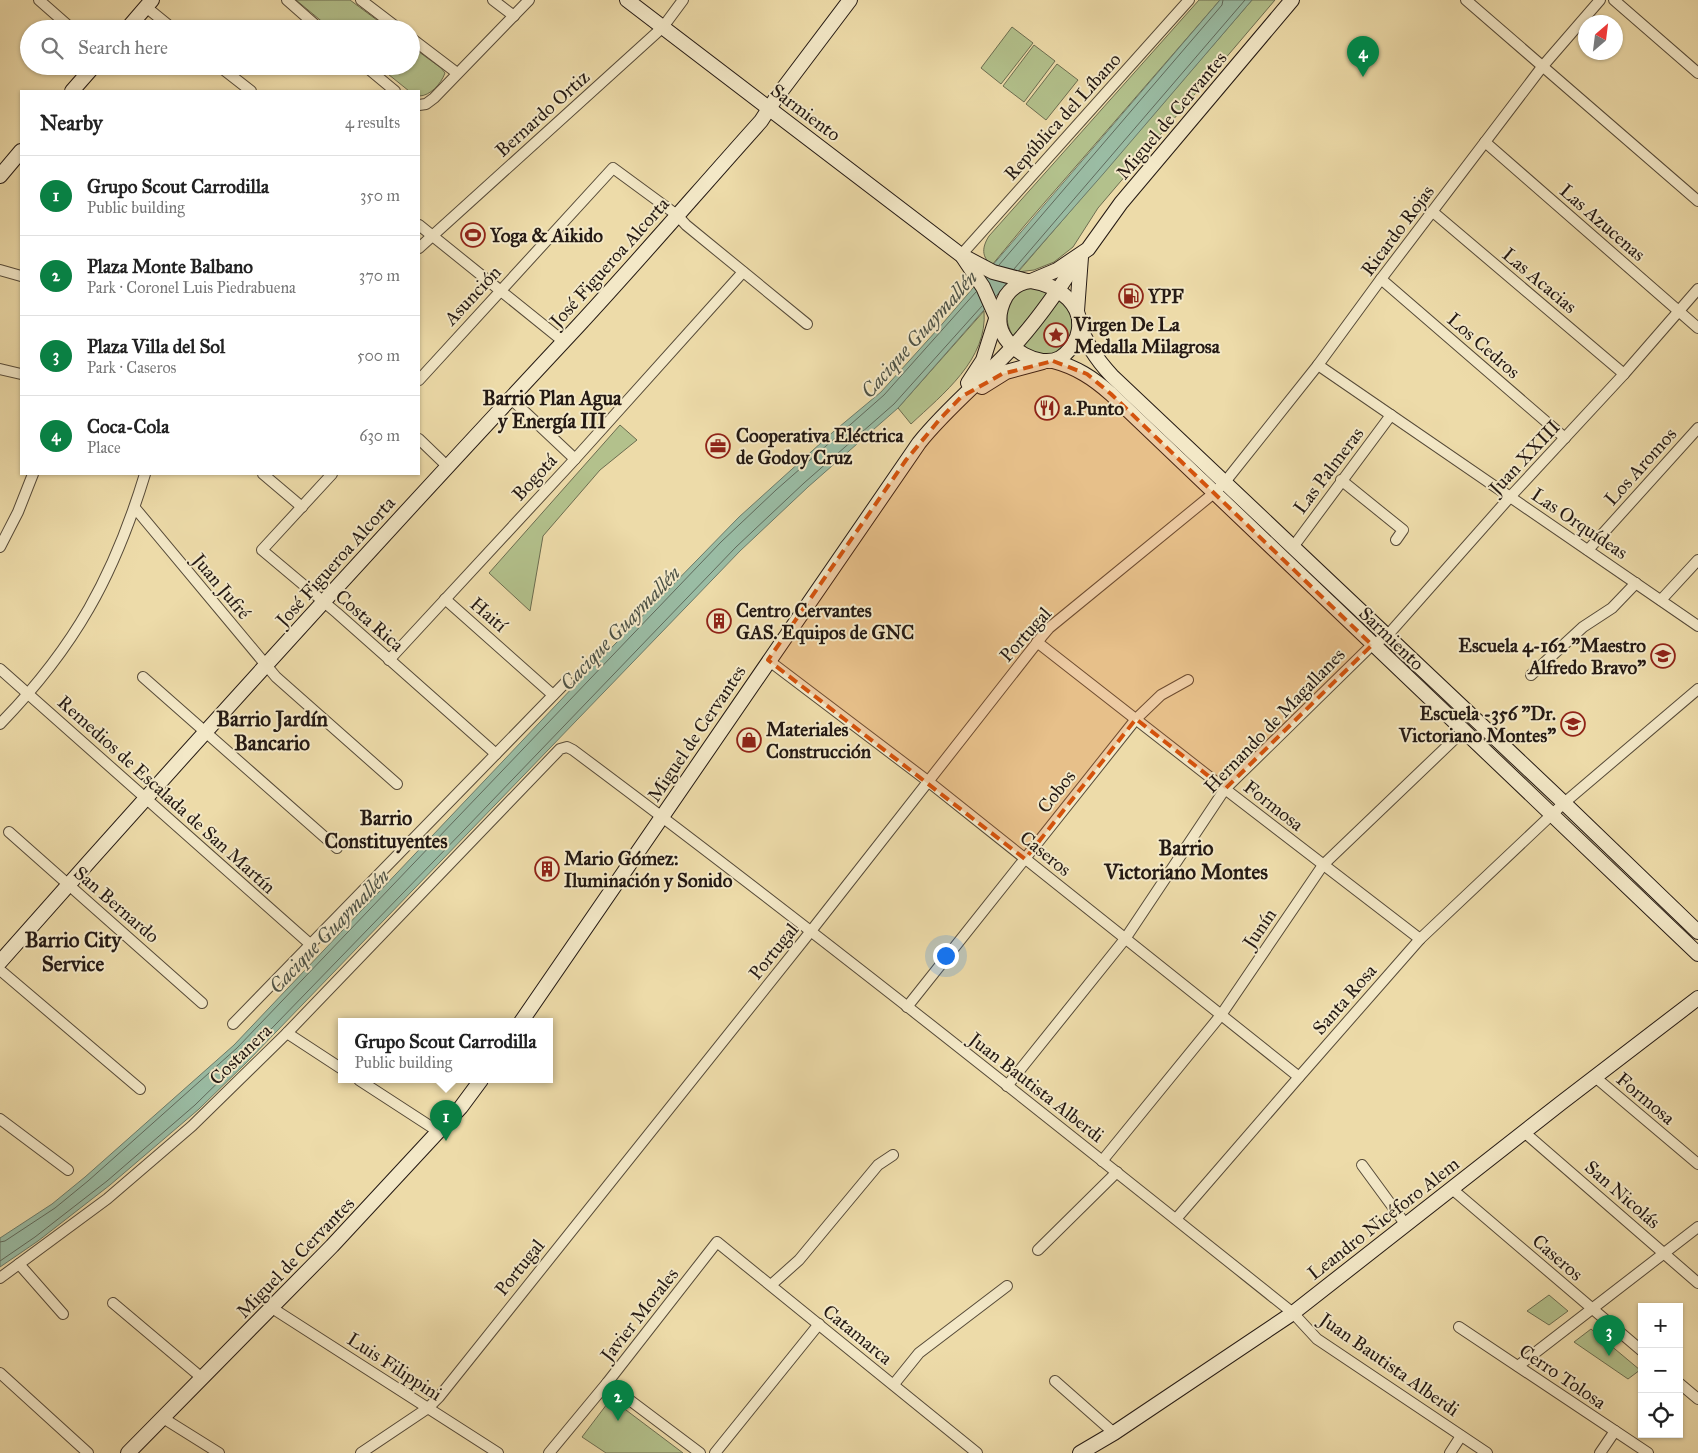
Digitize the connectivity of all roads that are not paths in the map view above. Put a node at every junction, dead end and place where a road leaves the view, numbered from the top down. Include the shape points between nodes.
1 (39, 0) edge
2 (287, 0) edge
3 (361, 0) edge
4 (493, 0) edge
5 (529, 0) edge
6 (628, 0) edge
7 (683, 0) edge
8 (850, 0) edge
9 (1189, 0) edge
10 (1282, 0) edge
11 (1292, 0) edge
12 (1466, 0) edge
13 (1600, 0) edge
14 (1614, 0) edge
15 (148, 4) edge
16 (514, 16) junction
17 (62, 20) edge
18 (135, 20) edge
19 (164, 20) edge
20 (310, 20) edge
21 (387, 20) edge
22 (663, 27) junction
23 (420, 45) edge
24 (1542, 67) junction
25 (458, 73) junction
26 (1698, 73) edge
27 (86, 75) edge
28 (231, 75) edge
29 (376, 75) edge
30 (73, 90) edge
31 (250, 90) edge
32 (394, 90) edge
33 (420, 105) edge
34 (771, 108) junction
35 (1485, 142) junction
36 (20, 152) edge
37 (0, 176) edge
38 (1698, 201) edge
39 (1433, 212) junction
40 (677, 215) junction
41 (420, 226) edge
42 (432, 236) junction
43 (420, 247) edge
44 (961, 254) junction
45 (1081, 254) junction
46 (0, 270) edge
47 (743, 272) junction
48 (20, 276) edge
49 (1381, 279) junction
50 (1029, 281) junction
51 (1698, 288) edge
52 (1058, 290) junction
53 (500, 291) junction
54 (1678, 310) junction
55 (996, 315) junction
56 (1078, 316) junction
57 (807, 324) dead end
58 (1698, 328) edge
59 (563, 341) junction
60 (1014, 346) junction
61 (1048, 361) junction
62 (1318, 365) junction
63 (0, 369) edge
64 (20, 374) edge
65 (1624, 374) junction
66 (420, 379) edge
67 (961, 397) junction
68 (510, 398) junction
69 (1391, 415) junction
70 (1698, 428) edge
71 (1565, 438) junction
72 (420, 440) edge
73 (575, 459) junction
74 (447, 466) junction
75 (33, 475) edge
76 (145, 475) edge
77 (264, 475) edge
78 (331, 475) edge
79 (1341, 480) junction
80 (1225, 482) junction
81 (1214, 494) junction
82 (1510, 497) junction
83 (302, 507) junction
84 (134, 508) junction
85 (1396, 540) dead end
86 (0, 547) edge
87 (1293, 547) junction
88 (1588, 550) junction
89 (1698, 560) edge
90 (1636, 583) junction
91 (445, 599) junction
92 (1661, 600) junction
93 (323, 602) junction
94 (1698, 626) edge
95 (1387, 636) junction
96 (1037, 642) junction
97 (1372, 645) junction
98 (390, 660) junction
99 (768, 660) junction
100 (265, 664) junction
101 (0, 669) edge
102 (1531, 676) dead end
103 (143, 677) dead end
104 (1188, 680) dead end
105 (567, 681) dead end
106 (1698, 689) edge
107 (28, 694) junction
108 (553, 695) junction
109 (1136, 719) junction
110 (0, 724) edge
111 (1463, 731) junction
112 (205, 732) junction
113 (567, 747) joint
114 (496, 754) junction
115 (929, 782) junction
116 (398, 784) dead end
117 (1225, 789) junction
118 (146, 798) junction
119 (1564, 803) junction
120 (1551, 815) junction
121 (663, 816) junction
122 (9, 832) dead end
123 (337, 848) dead end
124 (1025, 859) junction
125 (1323, 865) junction
126 (68, 885) junction
127 (811, 931) junction
128 (1698, 932) edge
129 (1125, 939) junction
130 (1420, 939) junction
131 (310, 944) junction
132 (1698, 954) edge
133 (0, 962) edge
134 (0, 970) edge
135 (1698, 998) edge
136 (202, 1003) dead end
137 (907, 1007) junction
138 (1221, 1015) junction
139 (524, 1018) edge
140 (233, 1024) dead end
141 (287, 1033) junction
142 (338, 1066) edge
143 (1299, 1077) junction
144 (1595, 1077) junction
145 (364, 1083) edge
146 (479, 1083) edge
147 (1007, 1086) junction
148 (140, 1089) dead end
149 (0, 1119) edge
150 (439, 1132) junction
151 (1524, 1132) junction
152 (893, 1155) dead end
153 (1102, 1161) junction
154 (1698, 1164) edge
155 (1362, 1165) dead end
156 (68, 1170) dead end
157 (1117, 1172) junction
158 (1452, 1188) junction
159 (1176, 1219) junction
160 (1406, 1225) junction
161 (1698, 1227) edge
162 (717, 1242) joint
163 (1038, 1250) dead end
164 (1664, 1252) junction
165 (19, 1264) junction
166 (0, 1278) edge
167 (1698, 1282) edge
168 (771, 1285) junction
169 (1007, 1286) dead end
170 (113, 1303) dead end
171 (272, 1308) junction
172 (1591, 1309) junction
173 (1293, 1312) junction
174 (63, 1314) dead end
175 (818, 1324) junction
176 (1459, 1327) dead end
177 (1638, 1348) edge
178 (1518, 1366) junction
179 (0, 1373) edge
180 (202, 1378) junction
181 (1055, 1381) dead end
182 (607, 1383) junction
183 (894, 1384) junction
184 (1683, 1386) edge
185 (1698, 1399) edge
186 (428, 1408) junction
187 (163, 1418) junction
188 (1615, 1431) junction
189 (1114, 1433) junction
190 (1461, 1436) junction
191 (88, 1453) edge
192 (128, 1453) edge
193 (218, 1453) edge
194 (361, 1453) edge
195 (498, 1453) edge
196 (549, 1453) edge
197 (700, 1453) edge
198 (715, 1453) edge
199 (977, 1453) edge
200 (1080, 1453) edge
201 (1450, 1453) edge
202 (1487, 1453) edge
203 (1600, 1453) edge
204 (1648, 1453) edge

1 - 17 street
2 - 20 street
3 - 21 street
4 - 16 street
5 - 16 street
6 - 22 main road, Sarmiento
7 - 22 street, Bernardo Ortiz
8 - 34 main road, José Figueroa Alcorta
9 - 44 street, República del Líbano
10 - 45 main road, Miguel de Cervantes via 1105,209 1082,245
11 - 45 main road, Miguel de Cervantes
12 - 24 street
13 - 24 street, Ricardo Rojas
14 - 26 street
15 - 18 main road
15 - 19 street
16 - 25 street
22 - 34 main road, Sarmiento
22 - 42 street, Bernardo Ortiz
23 - 25 street
24 - 35 street, Ricardo Rojas
24 - 38 street
25 - 33 street via 430,101
27 - 30 main road
28 - 31 street
29 - 32 street
34 - 40 main road, José Figueroa Alcorta
34 - 44 main road, Sarmiento
35 - 39 street, Ricardo Rojas
35 - 54 street, Las Azucenas
36 - 37 main road
39 - 49 street, Ricardo Rojas
39 - 65 street, Las Acacias
40 - 47 street
40 - 53 street, Asunción via 612,168
40 - 59 main road, José Figueroa Alcorta
41 - 42 street
42 - 43 street, Bernardo Ortiz
42 - 53 street
44 - 50 main road, Sarmiento via 989,269
44 - 55 main road, Sarmiento
45 - 50 main road, Miguel de Cervantes via 1057,270
45 - 52 main road, Miguel de Cervantes
45 - 56 main road, Miguel de Cervantes
46 - 48 street
47 - 57 street
47 - 73 street, Bogotá
49 - 62 street, Ricardo Rojas
49 - 71 street, Los Cedros
50 - 52 main road via 1044,283
50 - 55 main road, Miguel de Cervantes via 1012,290
51 - 54 street, Juan XXIII
52 - 56 main road via 1066,296
52 - 60 main road, Miguel de Cervantes
53 - 59 street
53 - 66 street, Asunción
54 - 58 street, Las Azucenas
54 - 65 street, Juan XXIII
55 - 60 main road, Sarmiento via 1004,335
55 - 67 main road, Miguel de Cervantes via 982,360
56 - 61 main road, Miguel de Cervantes via 1074,344 1066,353
56 - 80 main road, Sarmiento via 1085,339 1112,376
59 - 68 main road, José Figueroa Alcorta
60 - 61 main road, Sarmiento via 1027,356
60 - 67 main road, Miguel de Cervantes
61 - 67 main road, Miguel de Cervantes via 1006,372 969,396
61 - 81 main road, Sarmiento via 1070,366 1092,378
62 - 69 street, Las Orquídeas
62 - 80 street, Ricardo Rojas
63 - 64 street
65 - 71 street, Juan XXIII
67 - 99 main road, Miguel de Cervantes via 918,443
68 - 73 street
68 - 74 main road, José Figueroa Alcorta
69 - 79 street, Las Palmeras
69 - 82 street, Las Orquídeas
70 - 88 street, Los Aromos
71 - 82 street, Juan XXIII
72 - 74 street
73 - 91 street, Bogotá
74 - 93 main road, José Figueroa Alcorta
75 - 86 street
76 - 84 street
77 - 83 street
78 - 83 street
79 - 85 street via 1403,530
79 - 87 street, Las Palmeras
80 - 81 street, Portugal
80 - 87 main road, Sarmiento
81 - 96 street, Portugal via 1049,628
81 - 97 main road, Sarmiento
82 - 88 street, Las Orquídeas
82 - 95 street, Juan XXIII
83 - 93 street, Costa Rica via 262,550
84 - 100 street, Juan Jufré
84 - 107 street via 112,564 86,616
87 - 95 main road, Sarmiento
88 - 90 street, Las Orquídeas
89 - 92 street
90 - 92 street, Las Orquídeas
90 - 102 street via 1612,608 1583,627
91 - 98 street, Bogotá
91 - 108 street, Haití
92 - 94 street, Las Orquídeas
93 - 98 street, Costa Rica
93 - 100 main road, José Figueroa Alcorta
95 - 97 street, Juan XXIII
95 - 119 main road, Sarmiento
96 - 109 street, Formosa
96 - 115 street, Portugal
97 - 111 main road, Sarmiento
97 - 117 street, Hernando de Magallanes
98 - 114 street, Costa Rica
99 - 115 street, Caseros
99 - 121 main road, Miguel de Cervantes
100 - 112 main road, José Figueroa Alcorta
100 - 116 street, Juan Jufré
101 - 107 street, Remedios de Escalada de San Martín
103 - 112 street
104 - 109 street, Cobos via 1161,695
105 - 108 street
106 - 119 street, Santa Rosa
107 - 110 street
107 - 118 street, Remedios de Escalada de San Martín
108 - 114 street
109 - 117 street, Formosa
109 - 124 street, Cobos
111 - 120 main road, Sarmiento
111 - 125 street, Junín
112 - 118 main road, José Figueroa Alcorta
112 - 123 street
113 - 121 street, Juan Bautista Alberdi
113 - 141 street, Costanera via 553,756
114 - 131 street
115 - 124 street, Caseros
115 - 127 street, Portugal
117 - 125 street, Formosa
117 - 129 street, Hernando de Magallanes
118 - 126 main road, José Figueroa Alcorta
118 - 131 street, Remedios de Escalada de San Martín
119 - 120 street, Santa Rosa
119 - 128 main road, Sarmiento
120 - 130 street, Santa Rosa
120 - 132 main road, Sarmiento
121 - 127 street, Juan Bautista Alberdi
121 - 139 main road, Miguel de Cervantes
122 - 126 street, San Bernardo
124 - 129 street, Caseros
124 - 137 street, Cobos
125 - 130 street, Formosa
125 - 138 street, Junín
126 - 133 main road, José Figueroa Alcorta
126 - 136 street, San Bernardo
127 - 137 street, Juan Bautista Alberdi
127 - 186 street, Portugal
129 - 138 street, Caseros
129 - 147 street, Hernando de Magallanes
130 - 143 street, Santa Rosa
131 - 140 street
134 - 148 street
135 - 144 main road, Leandro Nicéforo Alem
137 - 147 street, Juan Bautista Alberdi
138 - 143 street, Caseros
138 - 153 street, Junín
141 - 142 street
141 - 165 street, Costanera via 151,1163
143 - 159 street, Santa Rosa
144 - 151 main road, Leandro Nicéforo Alem
144 - 154 street, Formosa
145 - 150 street
146 - 150 main road, Miguel de Cervantes via 462,1108
147 - 153 street, Juan Bautista Alberdi
149 - 156 street
150 - 171 main road, Miguel de Cervantes
151 - 158 main road, Leandro Nicéforo Alem
151 - 164 street, San Nicolás
152 - 168 street via 878,1165 799,1260
153 - 157 street, Juan Bautista Alberdi
155 - 160 street
157 - 159 street, Juan Bautista Alberdi
157 - 163 street
158 - 160 main road, Leandro Nicéforo Alem
158 - 172 street, Caseros
159 - 173 street, Juan Bautista Alberdi
160 - 173 main road, Leandro Nicéforo Alem
161 - 164 street
162 - 168 street, Catamarca
162 - 182 street, Javier Morales
164 - 167 street, San Nicolás
164 - 172 street
165 - 166 street, Costanera
165 - 174 street
168 - 175 street, Catamarca
169 - 183 street via 919,1353
170 - 180 street
171 - 180 main road, Miguel de Cervantes
171 - 186 street, Luis Filippini
172 - 177 street, Caseros
172 - 178 street
173 - 189 main road, Leandro Nicéforo Alem
173 - 190 street, Juan Bautista Alberdi via 1317,1339
175 - 183 street, Catamarca
175 - 198 street
176 - 178 street, Cerro Tolosa
178 - 188 street, Cerro Tolosa
179 - 191 street
180 - 187 main road, Miguel de Cervantes
181 - 189 street
182 - 196 street, Javier Morales
182 - 197 street
183 - 199 street, Catamarca
184 - 185 street
186 - 194 street, Portugal
186 - 195 street, Luis Filippini
187 - 192 main road, Miguel de Cervantes
187 - 193 street
188 - 203 street
188 - 204 street, Cerro Tolosa
189 - 200 main road, Leandro Nicéforo Alem
190 - 201 street
190 - 202 street, Juan Bautista Alberdi

